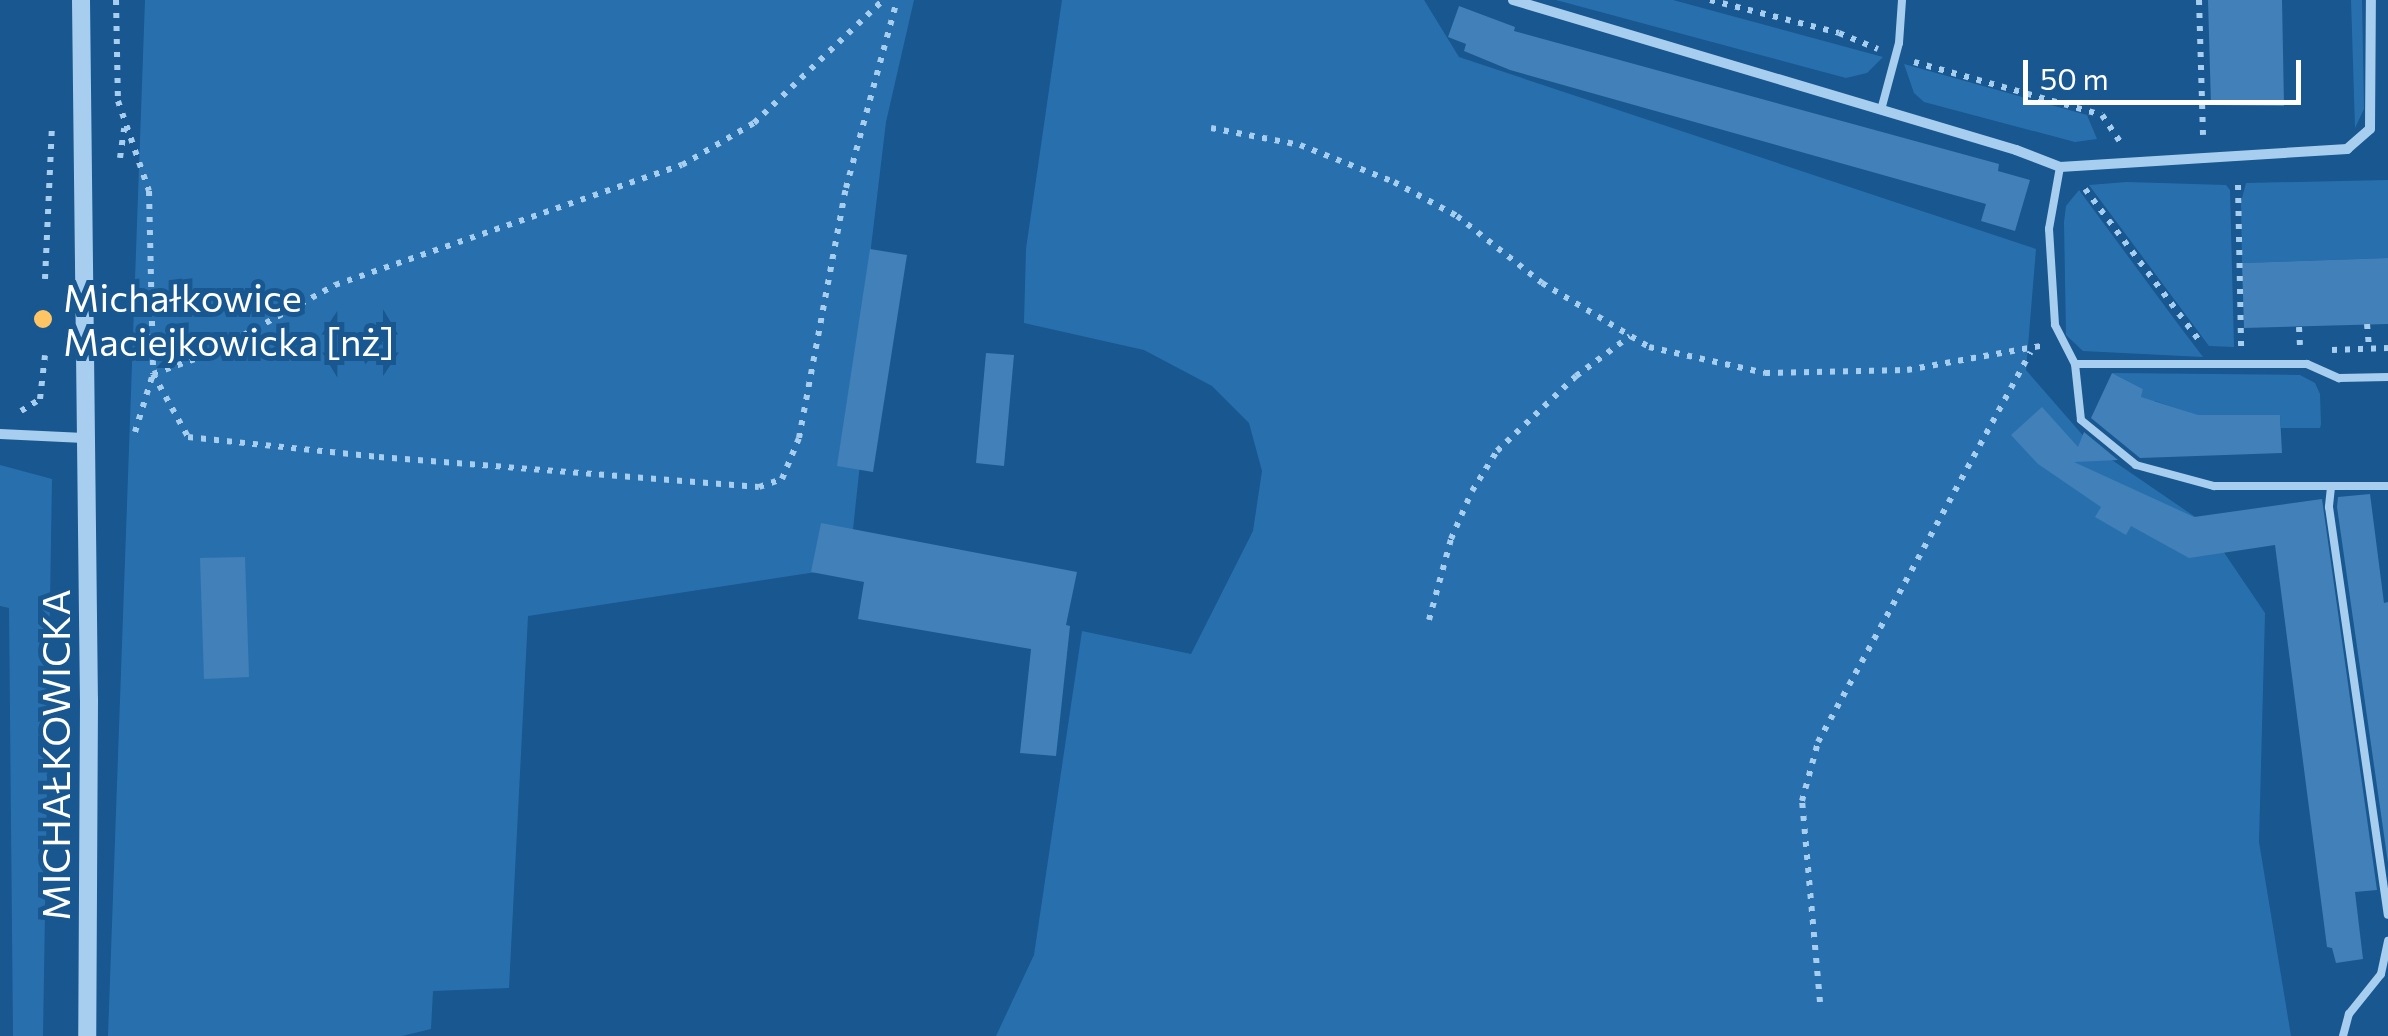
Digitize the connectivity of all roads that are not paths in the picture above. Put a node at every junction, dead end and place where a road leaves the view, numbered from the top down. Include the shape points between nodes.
1 (81, 0) edge
2 (1513, 0) edge
3 (1902, 0) edge
4 (2371, 0) edge
5 (1881, 110) junction
6 (2065, 167) junction
7 (2075, 364) junction
8 (2388, 377) edge
9 (0, 434) edge
10 (84, 438) junction
11 (2388, 486) edge
12 (2331, 487) junction
13 (2388, 915) edge
14 (2388, 942) edge
15 (87, 1036) edge
16 (2342, 1036) edge

1 - 10 street, MICHAŁKOWICKA
2 - 5 street
3 - 5 lane
4 - 6 street via 2370,129 2347,150
5 - 6 street
6 - 7 lane via 2049,229 2055,326
7 - 8 lane via 2306,364 2339,378
7 - 12 lane via 2081,420 2136,465 2214,486
9 - 10 street
10 - 15 street, MICHAŁKOWICKA
11 - 12 lane
12 - 13 lane
14 - 16 lane via 2381,974 2349,1014

